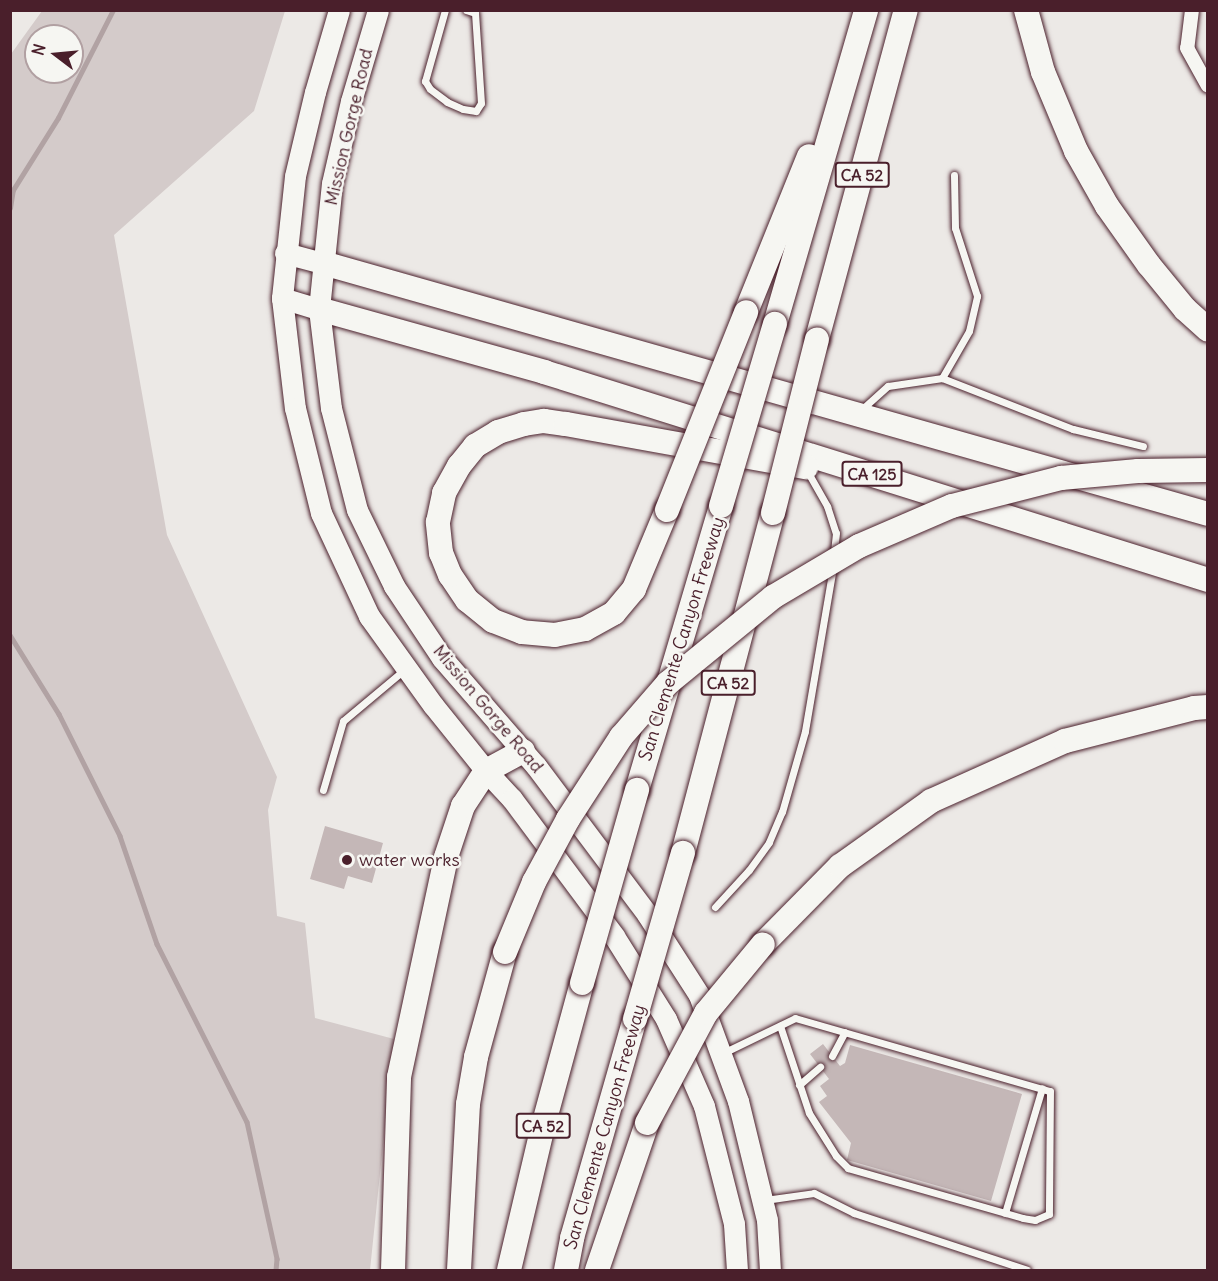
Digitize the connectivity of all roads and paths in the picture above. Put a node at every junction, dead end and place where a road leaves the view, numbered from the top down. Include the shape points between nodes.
1 (339, 10) edge
2 (378, 10) edge
3 (445, 10) edge
4 (466, 10) edge
5 (866, 10) edge
6 (906, 10) edge
7 (1026, 10) edge
8 (1192, 10) edge
9 (859, 34) junction
10 (1208, 86) edge
11 (954, 175) dead end
12 (285, 253) junction
13 (322, 263) junction
14 (282, 298) junction
15 (319, 309) junction
16 (1208, 330) edge
17 (942, 378) junction
18 (857, 414) junction
19 (1143, 446) dead end
20 (805, 467) junction
21 (1208, 470) edge
22 (917, 488) junction
23 (1208, 514) edge
24 (1208, 580) edge
25 (406, 668) junction
26 (1208, 707) edge
27 (523, 751) junction
28 (486, 771) junction
29 (323, 790) dead end
30 (715, 907) dead end
31 (780, 1026) junction
32 (845, 1032) junction
33 (721, 1054) junction
34 (832, 1056) dead end
35 (820, 1067) dead end
36 (799, 1085) junction
37 (1042, 1088) junction
38 (762, 1201) junction
39 (1005, 1213) junction
40 (770, 1266) edge
41 (393, 1270) edge
42 (459, 1270) edge
43 (509, 1270) edge
44 (567, 1270) edge
45 (597, 1270) edge
46 (737, 1270) edge
47 (743, 1270) edge
48 (1027, 1270) edge

1 - 12 main road, Mission Gorge Road via 295,176
2 - 13 main road, Mission Gorge Road via 332,183
3 - 4 lane via 425,81 447,102 477,111 481,102 475,13
5 - 9 highway, San Clemente Canyon Freeway / CA 52
6 - 44 highway, San Clemente Canyon Freeway / CA 52, bridge via 683,853 572,1238
7 - 16 highway via 1043,72 1077,151 1107,206 1149,265
8 - 10 street via 1187,48
9 - 20 highway, bridge via 746,312 667,510 634,589 614,613 585,629 555,635 522,632 493,621 467,600 441,554 438,522 444,493 459,466 475,446 498,432 524,424 566,424
9 - 43 highway, San Clemente Canyon Freeway / CA 52, bridge via 582,983
11 - 17 lane via 955,228 976,296 969,331
12 - 13 main road
12 - 14 main road, Mission Gorge Road
13 - 15 main road, Mission Gorge Road
13 - 18 highway
14 - 15 main road, CA 125
14 - 25 main road, Mission Gorge Road via 295,408 321,513 369,616
15 - 22 highway, CA 125 via 544,372
15 - 27 main road, Mission Gorge Road via 331,408 357,510 394,586 442,658
17 - 18 lane via 888,386
17 - 19 lane via 1073,429
18 - 23 highway
20 - 22 highway
20 - 30 lane via 827,506 836,533 832,585 805,731 795,774 769,842
21 - 42 highway, bridge via 1060,478 952,506 859,546 773,597 668,683 621,737 568,819 534,882 505,951 476,1056 468,1104
22 - 24 highway, CA 125
25 - 28 main road, Mission Gorge Road
25 - 29 lane via 343,722
26 - 45 highway, bridge via 1065,741 931,801 840,866 763,944 706,1013 646,1123
27 - 28 highway
27 - 33 main road, Mission Gorge Road via 647,914 699,995
28 - 41 highway via 463,806 446,857 399,1077
28 - 46 main road, Mission Gorge Road via 513,799 614,936 666,1019 704,1106 734,1224
31 - 32 lane via 795,1018
31 - 33 lane
31 - 36 lane
32 - 34 lane
32 - 37 lane
33 - 38 main road, Mission Gorge Road via 738,1101
35 - 36 lane
36 - 39 lane via 809,1113 848,1168
37 - 39 lane
37 - 39 lane via 1050,1091 1049,1215 1035,1220
38 - 40 main road, Mission Gorge Road
38 - 48 lane via 814,1193 854,1213
40 - 47 main road

